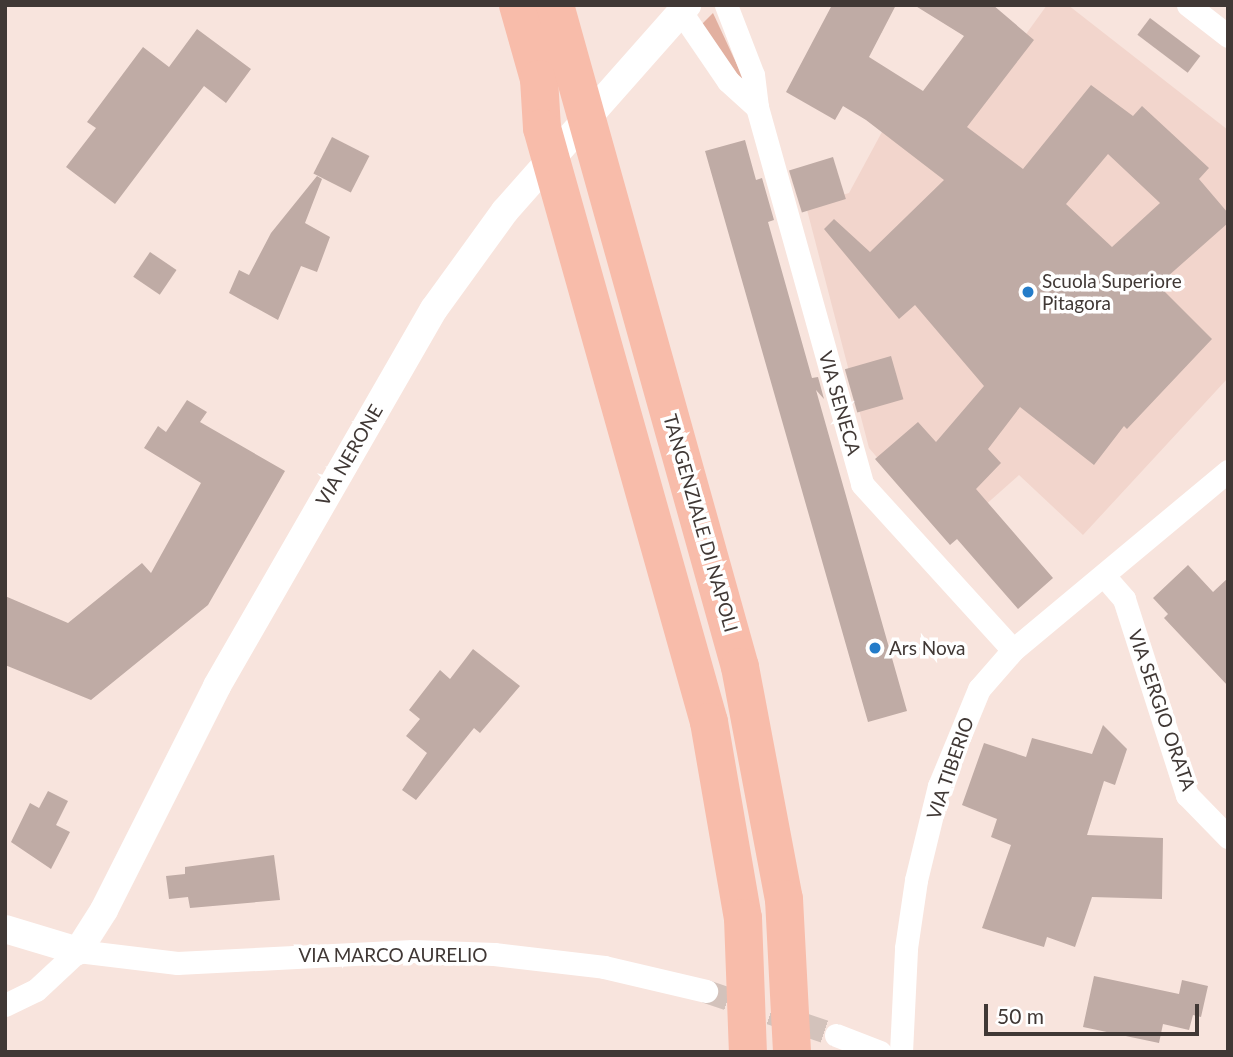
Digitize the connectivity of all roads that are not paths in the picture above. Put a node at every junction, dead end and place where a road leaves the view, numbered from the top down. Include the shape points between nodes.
1 (491, 5) edge
2 (518, 5) edge
3 (555, 5) edge
4 (580, 5) edge
5 (726, 5) edge
6 (1188, 5) edge
7 (684, 9) edge
8 (1228, 36) edge
9 (573, 69) junction
10 (757, 107) junction
11 (542, 128) junction
12 (1228, 471) edge
13 (1105, 577) junction
14 (1013, 650) junction
15 (1228, 837) edge
16 (5, 929) edge
17 (78, 951) junction
18 (706, 991) tunnel mouth
19 (5, 1005) edge
20 (836, 1035) tunnel mouth
21 (748, 1052) edge
22 (792, 1052) edge
23 (880, 1052) edge
24 (901, 1052) edge

1 - 11 highway via 522,107
2 - 11 highway via 539,79
3 - 9 highway, TANGENZIALE DI NAPOLI
4 - 9 highway
5 - 10 street, VIA SENECA via 752,75
6 - 8 street
7 - 10 street via 728,81
7 - 17 street, VIA NERONE via 505,211 434,309 217,686 104,910
9 - 22 highway, TANGENZIALE DI NAPOLI via 740,667 784,899
10 - 14 street, VIA SENECA via 862,484
11 - 21 highway via 709,722 743,918
12 - 13 street, VIA TIBERIO
13 - 14 street, VIA TIBERIO
13 - 15 street, VIA SERGIO ORATA via 1124,599 1187,794
14 - 24 street, VIA TIBERIO via 979,689 939,786 906,948
16 - 17 street
17 - 18 street, VIA MARCO AURELIO via 177,963 399,951 494,954 604,967
17 - 19 street via 36,990
20 - 23 street

